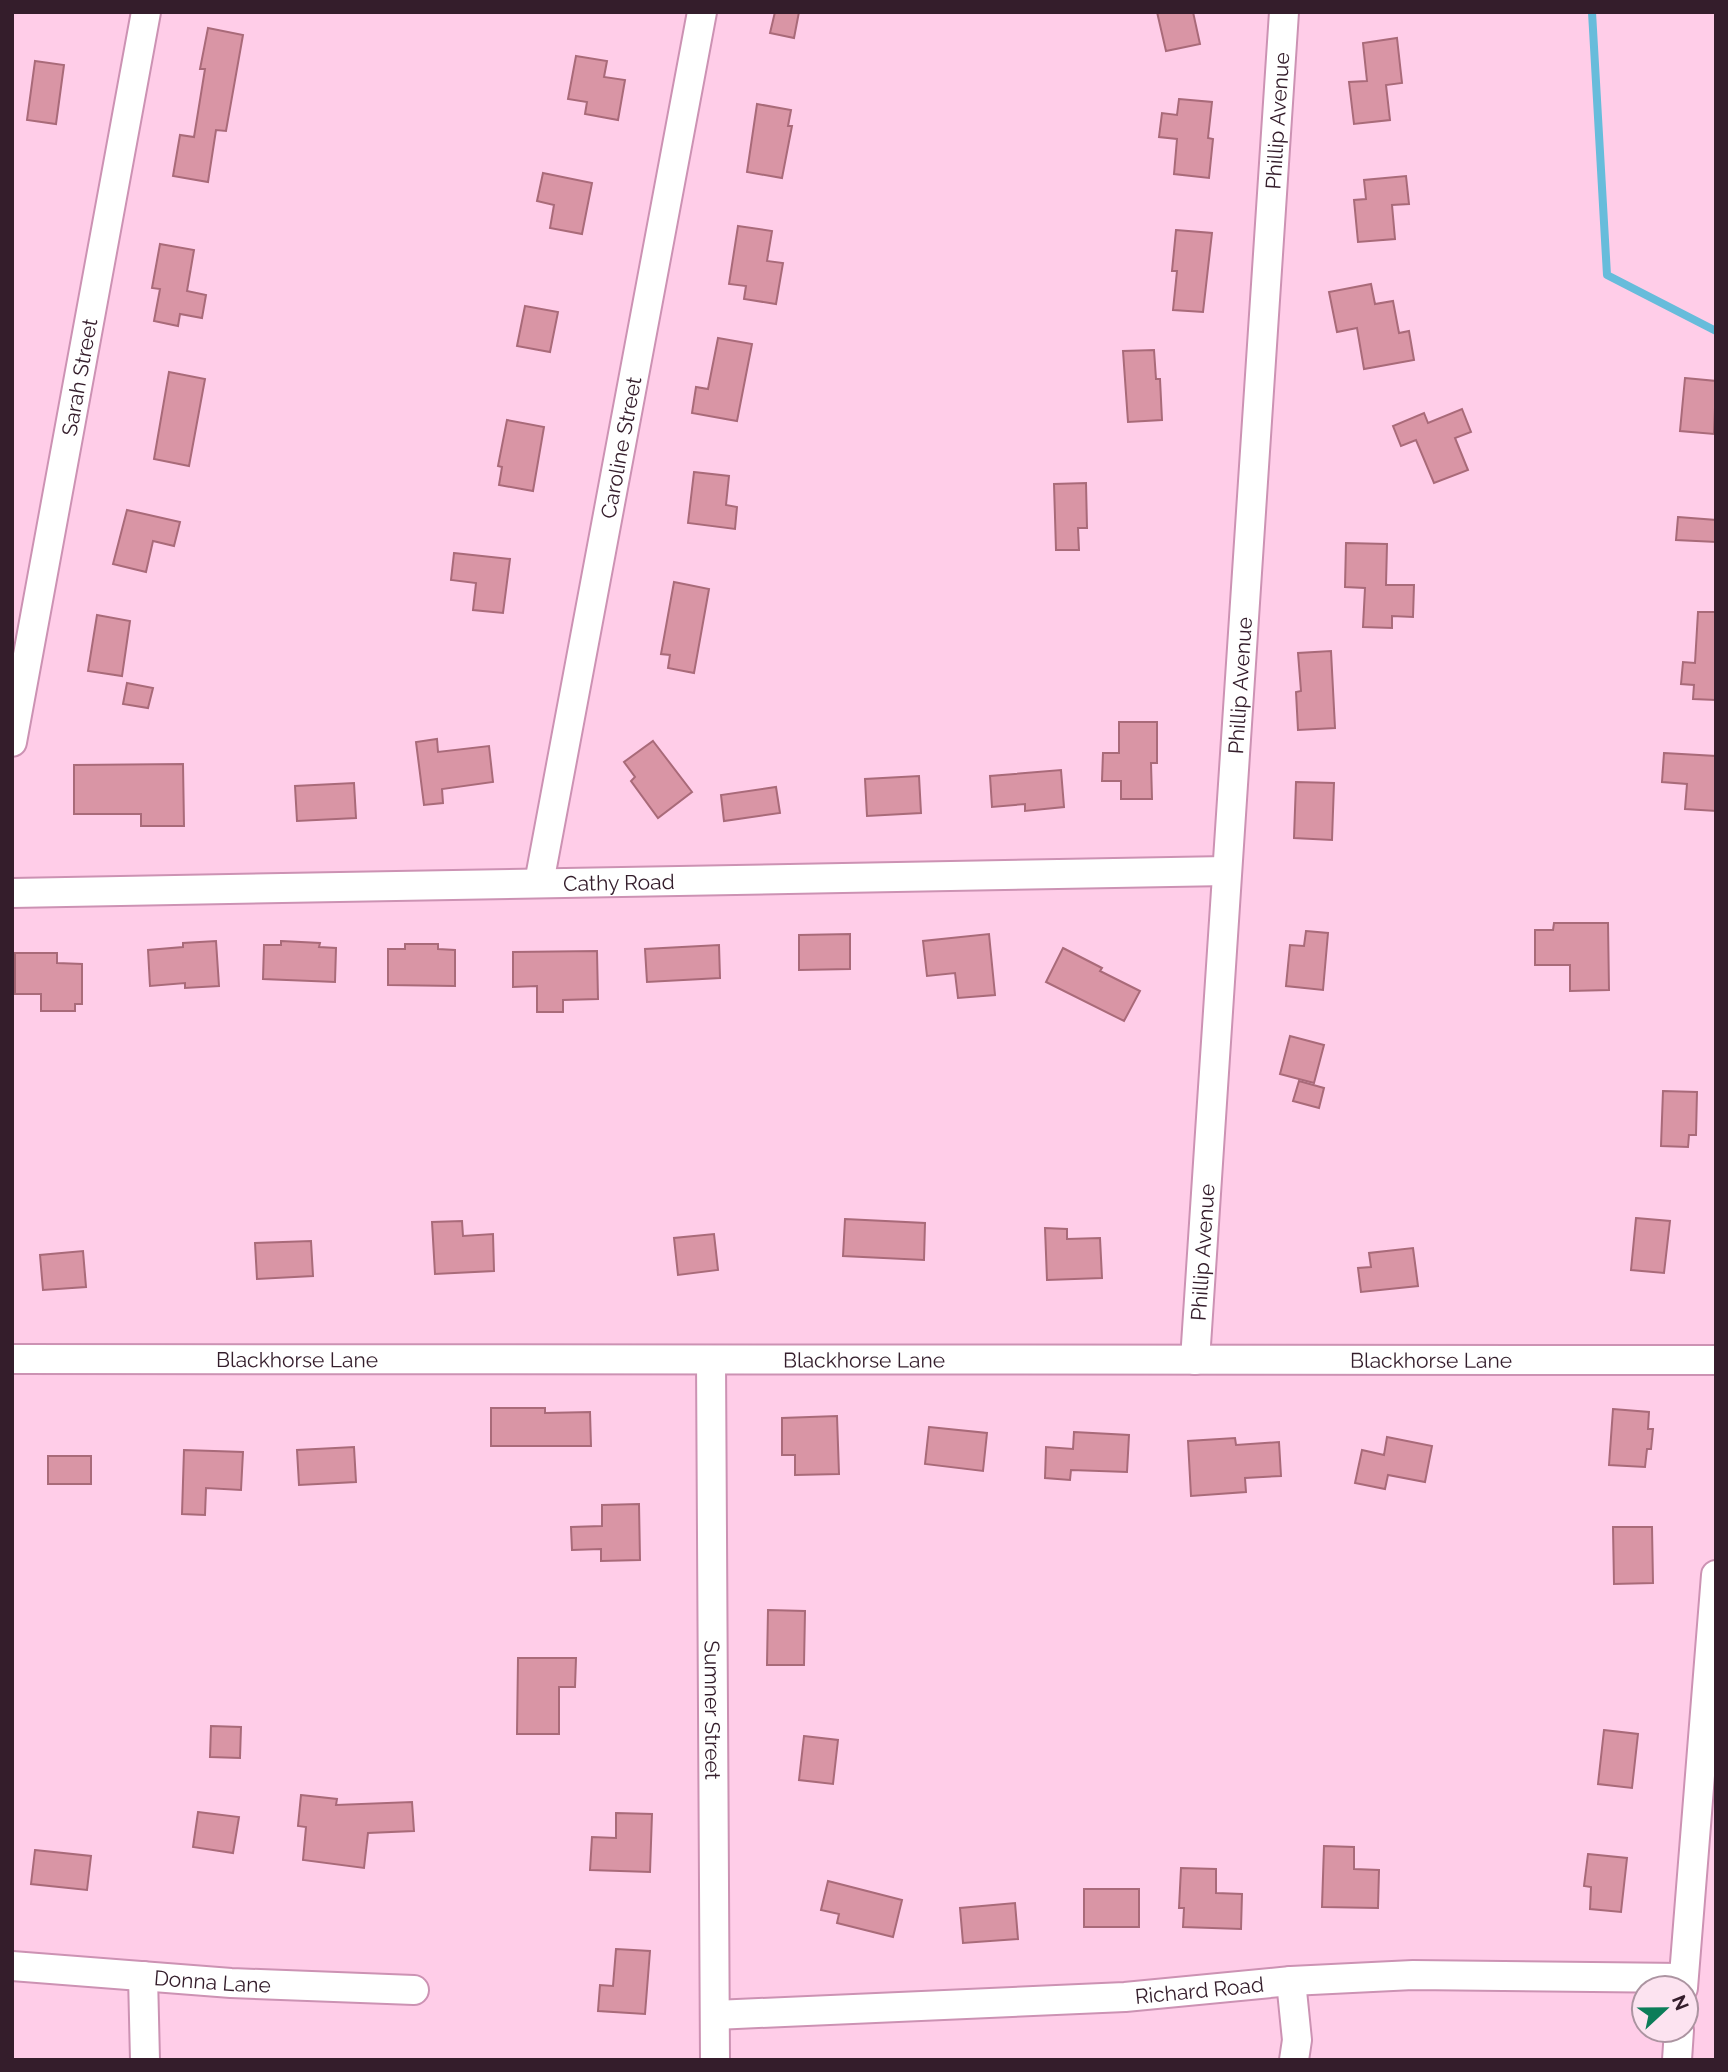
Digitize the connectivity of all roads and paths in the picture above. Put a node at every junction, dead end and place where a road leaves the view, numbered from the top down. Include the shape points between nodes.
1 (146, 12) edge
2 (702, 12) edge
3 (1284, 12) edge
4 (12, 742) edge
5 (1227, 871) junction
6 (539, 883) junction
7 (12, 893) edge
8 (12, 1359) edge
9 (711, 1360) junction
10 (1195, 1360) junction
11 (1716, 1360) edge
12 (1716, 1575) edge
13 (12, 1966) edge
14 (1684, 1974) edge
15 (143, 1976) junction
16 (1291, 1981) junction
17 (1630, 1981) edge
18 (414, 1990) dead end
19 (715, 2015) junction
20 (145, 2060) edge
21 (715, 2060) edge
22 (1294, 2060) edge

1 - 4 street, Sarah Street
2 - 6 street, Caroline Street
3 - 5 street, Phillip Avenue
5 - 6 street, Cathy Road
5 - 10 street, Phillip Avenue
6 - 7 street, Cathy Road
8 - 9 street, Blackhorse Lane
9 - 10 street, Blackhorse Lane
9 - 19 street, Sumner Street
10 - 11 street, Blackhorse Lane
12 - 14 street
13 - 15 street, Donna Lane
15 - 18 street, Donna Lane
15 - 20 street
16 - 17 street, Richard Road via 1437,1974
16 - 19 street, Richard Road via 1134,1996
16 - 22 street via 1297,2040
19 - 21 street, Sumner Street

